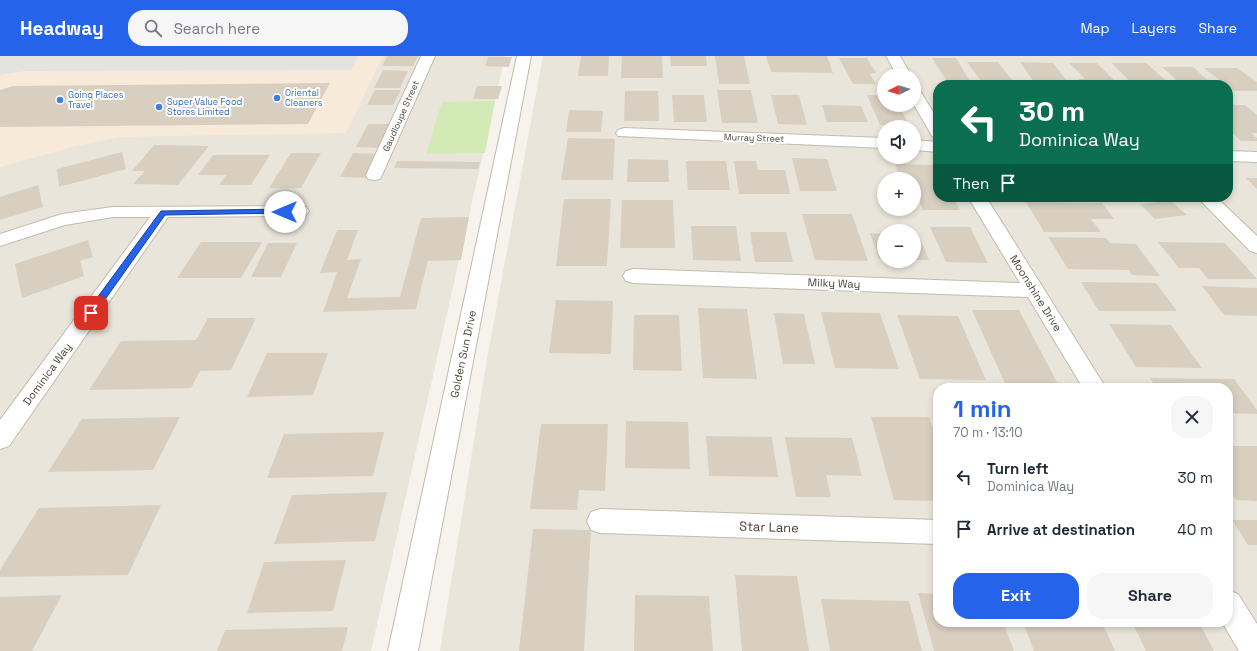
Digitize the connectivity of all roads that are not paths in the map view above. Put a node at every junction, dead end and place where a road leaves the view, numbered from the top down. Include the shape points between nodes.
1 (428, 56) edge
2 (524, 56) edge
3 (893, 56) edge
4 (900, 68) edge
5 (921, 104) edge
6 (933, 124) edge
7 (624, 133) dead end
8 (877, 143) edge
9 (921, 146) edge
10 (933, 147) edge
11 (1233, 156) edge
12 (1257, 157) edge
13 (374, 175) dead end
14 (980, 202) edge
15 (1211, 202) edge
16 (300, 211) dead end
17 (163, 212) junction
18 (0, 240) edge
19 (1257, 247) edge
20 (633, 276) dead end
21 (1034, 290) junction
22 (1092, 383) edge
23 (0, 439) edge
24 (600, 521) dead end
25 (933, 532) edge
26 (1233, 612) edge
27 (403, 651) edge
28 (1256, 651) edge

1 - 13 street, Gaudloupe Street
2 - 27 street, Golden Sun Drive
3 - 4 street
5 - 6 street
7 - 8 street, Murray Street
9 - 10 street
11 - 12 street
14 - 21 street, Moonshine Drive
15 - 19 street
16 - 17 street
17 - 18 street via 113,212 77,217
17 - 23 street, Dominica Way
20 - 21 street, Milky Way
21 - 22 street, Moonshine Drive
24 - 25 street, Star Lane
26 - 28 street

